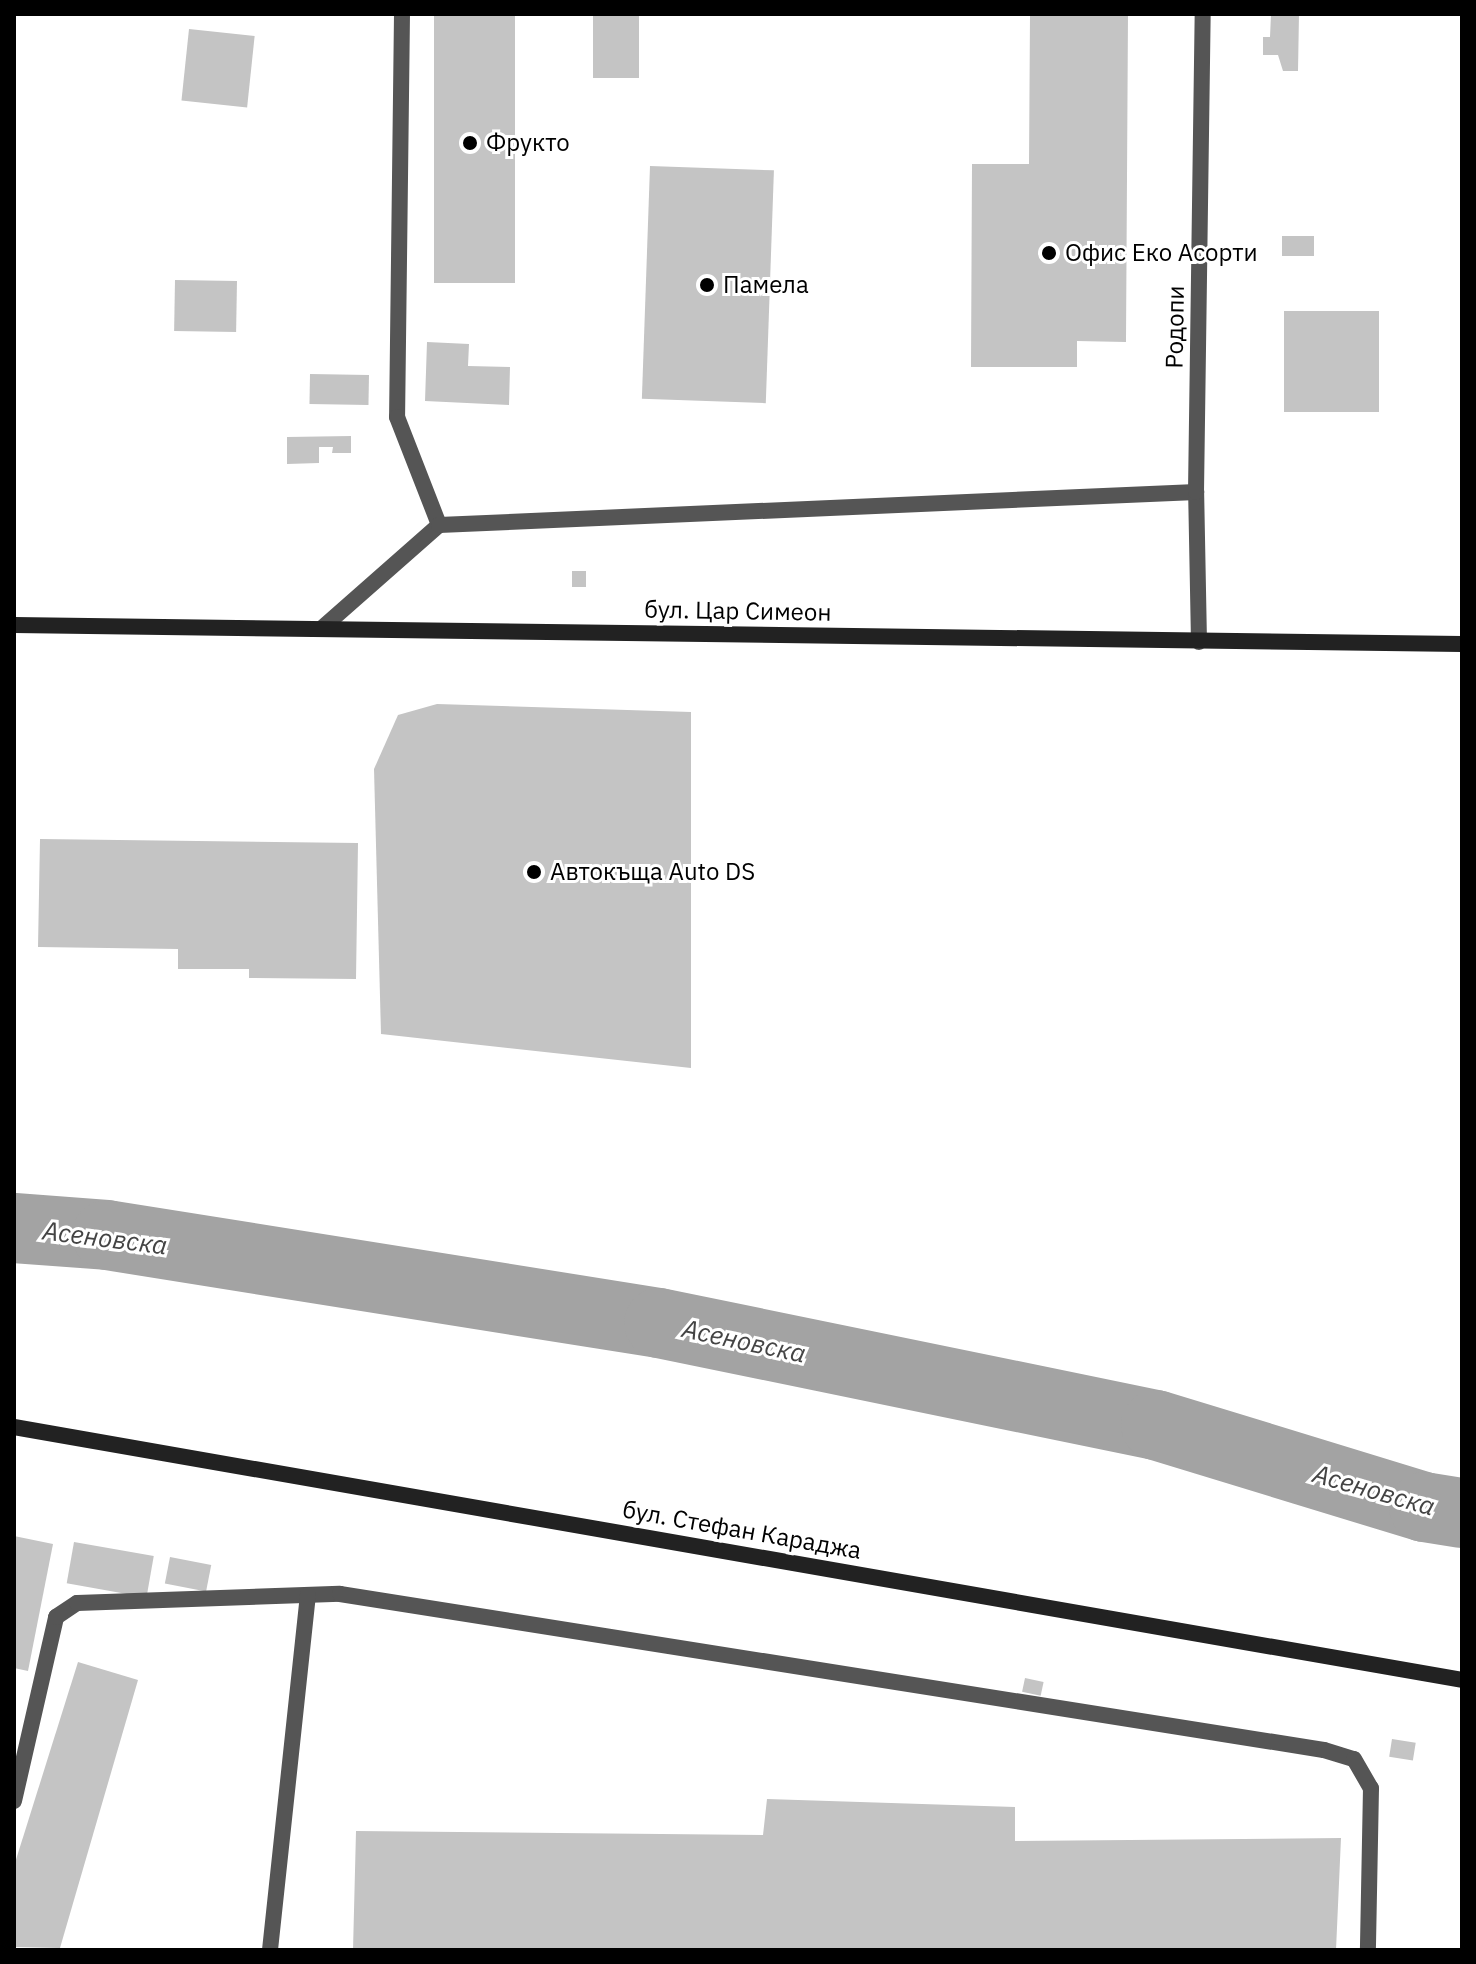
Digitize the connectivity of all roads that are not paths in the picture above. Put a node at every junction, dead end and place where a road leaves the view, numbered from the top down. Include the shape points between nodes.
1 (402, 14) edge
2 (1203, 14) edge
3 (1196, 492) junction
4 (439, 525) junction
5 (14, 625) edge
6 (321, 629) junction
7 (1199, 642) junction
8 (1462, 644) edge
9 (14, 1427) edge
10 (308, 1595) junction
11 (1462, 1680) edge
12 (14, 1801) edge
13 (270, 1950) edge
14 (1368, 1950) edge

1 - 4 street via 397,417
2 - 3 street, Родопи
3 - 4 street
3 - 7 street, Родопи
4 - 6 street
5 - 6 main road, бул. Цар Симеон
6 - 7 main road, бул. Цар Симеон
7 - 8 main road, бул. Цар Симеон
9 - 11 main road, бул. Стефан Караджа
10 - 12 street via 77,1603 56,1617
10 - 13 street
10 - 14 street via 340,1594 649,1642 1308,1747 1354,1759 1371,1788

